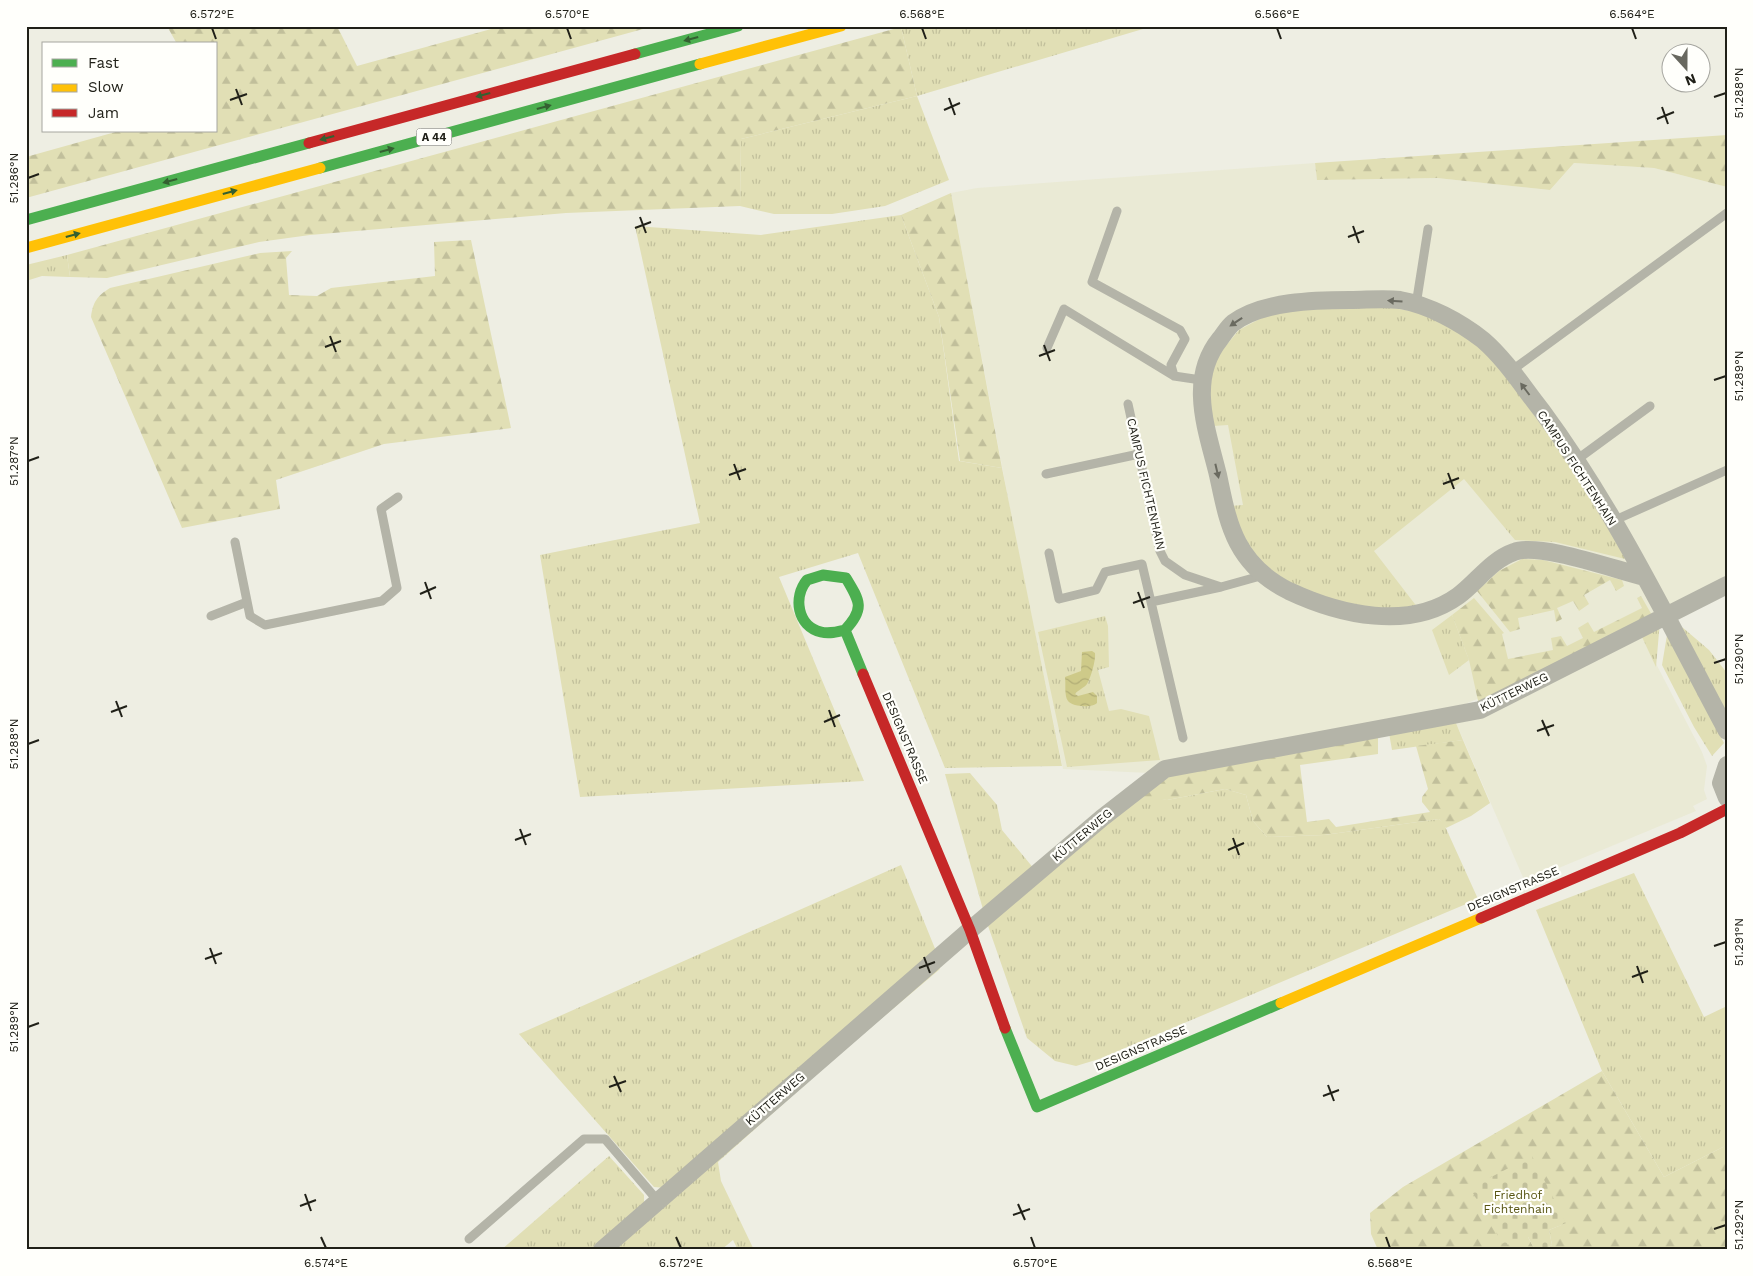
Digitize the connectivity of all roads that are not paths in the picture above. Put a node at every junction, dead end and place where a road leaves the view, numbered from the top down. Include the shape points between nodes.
1 (738, 26) edge
2 (841, 26) edge
3 (1117, 211) dead end
4 (1727, 213) edge
5 (26, 220) edge
6 (1428, 229) dead end
7 (26, 248) edge
8 (1416, 305) junction
9 (1047, 348) dead end
10 (1512, 371) junction
11 (1174, 376) junction
12 (1201, 380) junction
13 (1128, 404) dead end
14 (1650, 406) dead end
15 (1139, 454) junction
16 (1575, 461) junction
17 (1727, 470) edge
18 (1046, 474) dead end
19 (398, 497) dead end
20 (1613, 521) junction
21 (235, 542) dead end
22 (1049, 553) dead end
23 (1264, 576) junction
24 (1645, 578) junction
25 (1727, 584) edge
26 (1221, 587) junction
27 (247, 602) junction
28 (1151, 602) junction
29 (211, 616) dead end
30 (1665, 616) junction
31 (845, 630) junction
32 (1727, 731) edge
33 (1183, 738) dead end
34 (1727, 765) edge
35 (1727, 798) edge
36 (1727, 809) edge
37 (970, 930) junction
38 (658, 1201) junction
39 (469, 1238) dead end
40 (602, 1250) edge

1 -> 5 main road, A 44
7 -> 2 main road, A 44
3 - 11 lane via 1092,282 1180,330 1185,339 1171,365
4 - 10 lane
6 - 8 lane
8 - 10 street, CAMPUS FICHTENHAIN via 1453,320 1481,339
8 -> 12 street, CAMPUS FICHTENHAIN via 1399,300 1314,300 1253,312 1232,323 1213,348
9 - 11 lane via 1064,309
16 -> 10 street, CAMPUS FICHTENHAIN
11 - 12 lane
12 -> 23 street, CAMPUS FICHTENHAIN via 1201,405 1229,523 1239,545
13 - 15 lane, CAMPUS FICHTENHAIN
14 - 16 lane
15 - 18 lane
15 - 26 lane, CAMPUS FICHTENHAIN via 1160,551 1166,561 1185,575
16 - 20 street, CAMPUS FICHTENHAIN
17 - 20 lane
19 - 27 lane via 381,509 397,588 382,601 265,625 250,616
20 - 24 street, CAMPUS FICHTENHAIN
21 - 27 lane
22 - 28 lane via 1059,599 1096,590 1106,572 1142,564
23 - 24 street, CAMPUS FICHTENHAIN via 1288,590 1337,608 1378,616 1405,617 1444,606 1492,565 1514,551 1538,549
23 - 26 lane
24 - 30 street, CAMPUS FICHTENHAIN
25 - 30 street
26 - 28 lane
27 - 29 lane
28 - 33 lane
30 - 32 street, CAMPUS FICHTENHAIN
30 - 37 street, KÜTTERWEG via 1480,710 1165,768
31 - 31 main road via 818,631 806,624 799,611 797,597 804,583 814,576 829,574 846,578 859,599 857,617
31 - 37 main road, DESIGNSTRASSE
34 - 35 street via 1721,783
36 - 37 main road, DESIGNSTRASSE via 1671,836 1037,1107 1012,1049
37 - 38 street, KÜTTERWEG
38 - 39 lane via 604,1139 584,1139
38 - 40 street, KÜTTERWEG

